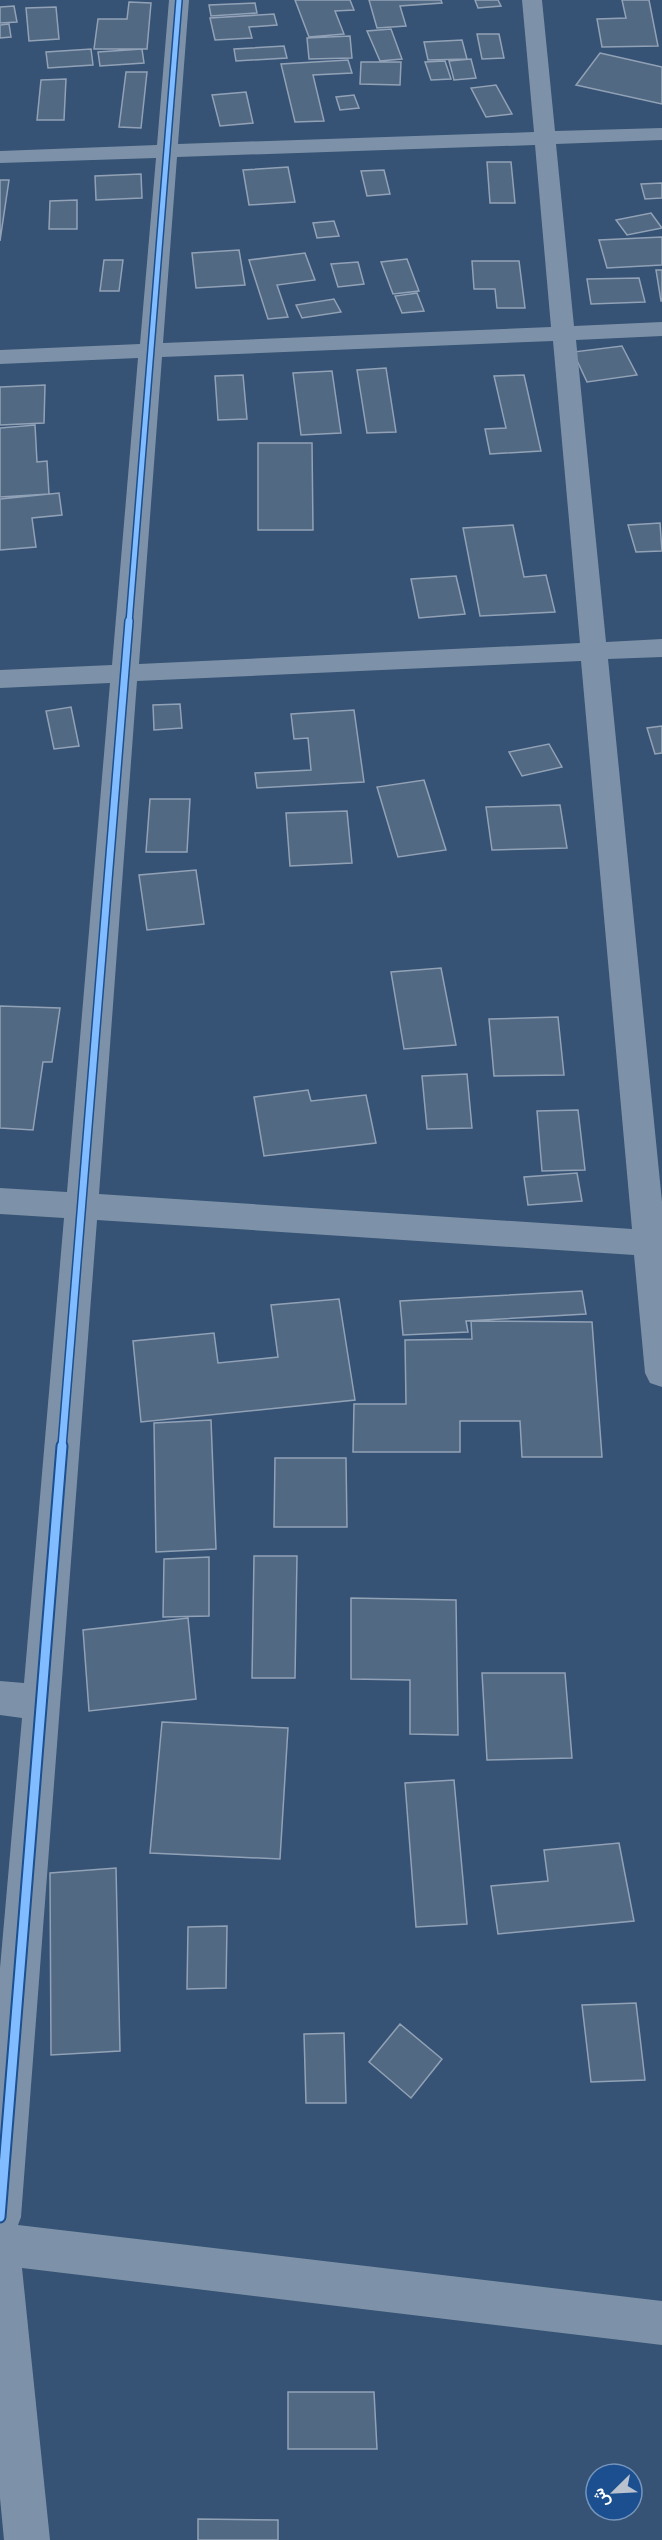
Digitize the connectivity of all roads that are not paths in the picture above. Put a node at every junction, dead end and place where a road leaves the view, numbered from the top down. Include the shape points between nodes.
1 (179, 0) edge
2 (532, 0) edge
3 (662, 134) edge
4 (545, 138) junction
5 (167, 151) junction
6 (0, 157) edge
7 (662, 330) edge
8 (563, 334) junction
9 (151, 351) junction
10 (0, 357) edge
11 (662, 648) edge
12 (594, 652) junction
13 (125, 673) junction
14 (0, 679) edge
15 (0, 1201) edge
16 (82, 1208) junction
17 (656, 1244) edge
18 (662, 1373) edge
19 (0, 1698) edge
20 (41, 1702) junction
21 (0, 2217) edge
22 (0, 2244) edge
23 (0, 2266) edge
24 (662, 2323) edge
25 (27, 2540) edge

1 - 5 street
2 - 4 street
3 - 4 street
4 - 5 street
4 - 8 street
5 - 6 street
5 - 9 street
7 - 8 street
8 - 9 street
8 - 12 street
9 - 10 street
9 - 13 street
11 - 12 street
12 - 13 street
12 - 17 street
13 - 14 street
13 - 16 street
15 - 16 street
16 - 17 street
16 - 20 street
17 - 18 street
19 - 20 street
20 - 21 street
22 - 24 street
23 - 25 street

